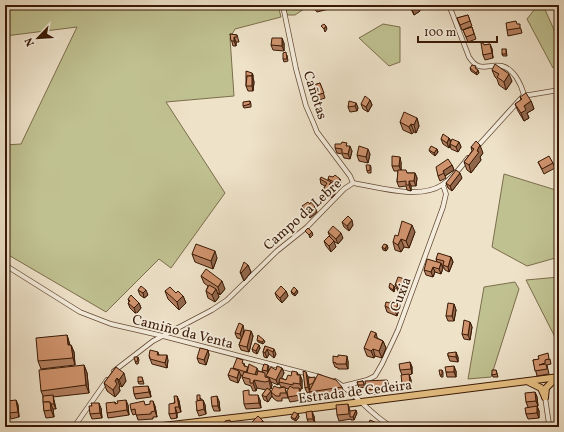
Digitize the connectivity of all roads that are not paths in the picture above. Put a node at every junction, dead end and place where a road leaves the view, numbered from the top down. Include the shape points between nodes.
1 (284, 5) edge
2 (449, 5) edge
3 (559, 90) edge
4 (524, 95) junction
5 (353, 183) junction
6 (443, 185) junction
7 (5, 265) edge
8 (163, 336) junction
9 (558, 377) edge
10 (542, 380) junction
11 (527, 382) junction
12 (344, 386) junction
13 (545, 397) junction
14 (362, 402) junction
15 (196, 425) edge
16 (548, 426) edge
17 (74, 427) edge
18 (154, 427) edge
19 (392, 427) edge

1 - 5 street, Cañotas via 306,106 317,132
2 - 4 street via 469,57 476,66 501,66 510,69
3 - 4 street
4 - 6 street, Campo da Lebre
5 - 6 street, Campo da Lebre via 405,192 431,190
5 - 8 street, Campo da Lebre via 226,300
6 - 12 street, Cuxia via 446,194 443,207 398,330 382,364 375,376
7 - 8 street, Camiño da Venta via 80,312 111,324
8 - 12 street, Camiño da Venta via 334,381
8 - 17 street, Campo da Lebre via 114,371
9 - 10 main road, Estrada de Cedeira
9 - 13 main road via 546,388
10 - 11 main road, Estrada de Cedeira
10 - 13 main road
11 - 13 main road via 541,388
11 - 14 main road, Estrada de Cedeira
12 - 14 street, Camiño da Venta
13 - 16 street
14 - 15 main road, Estrada de Cedeira
14 - 19 street, Camiño da Venta via 374,416
15 - 18 main road, Estrada de Cedeira

